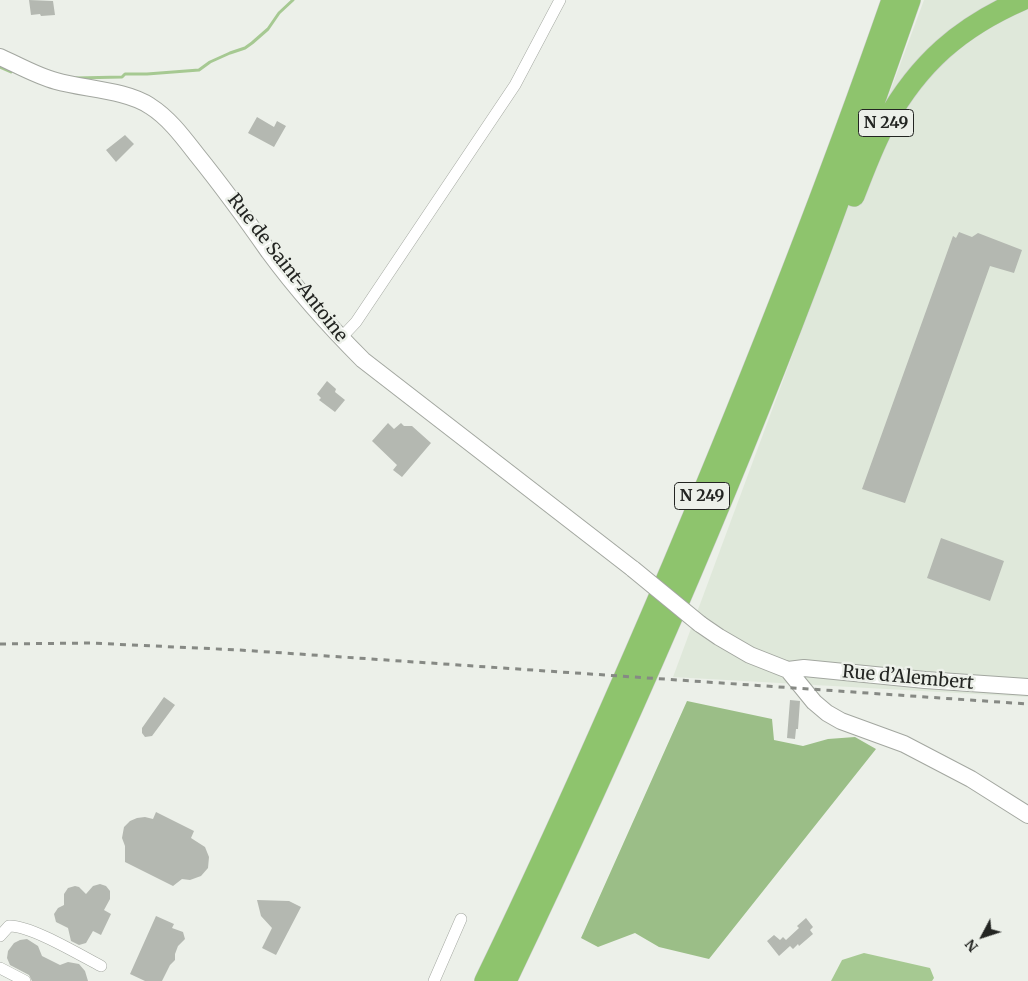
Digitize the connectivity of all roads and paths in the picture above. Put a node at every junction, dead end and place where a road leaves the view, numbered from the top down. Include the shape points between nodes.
1 (560, 0) edge
2 (892, 0) edge
3 (910, 0) edge
4 (1022, 0) edge
5 (0, 57) edge
6 (806, 291) junction
7 (341, 338) junction
8 (788, 670) junction
9 (1028, 687) edge
10 (1028, 816) edge
11 (461, 919) dead end
12 (0, 936) edge
13 (100, 966) dead end
14 (0, 968) edge
15 (25, 981) edge
16 (434, 981) edge
17 (485, 981) edge
18 (506, 981) edge

1 - 7 street via 515,85 356,322
2 - 17 highway, N 249 via 825,186 719,454 621,686
3 - 6 highway, N 249
4 - 6 highway, N 249 via 994,12 966,30 925,66 904,93 885,124 819,277
5 - 7 street, Rue de Saint-Antoine via 54,81 125,95 150,106 168,121 221,184 272,254
6 - 18 highway, N 249 via 661,644
7 - 8 street, Rue de Saint-Antoine, bridge via 388,380 700,624 750,655
8 - 9 street, Rue d’Alembert via 804,668
8 - 10 street via 814,702 841,721 904,744 971,779
11 - 16 street
12 - 13 street via 9,926 16,926
14 - 15 street

